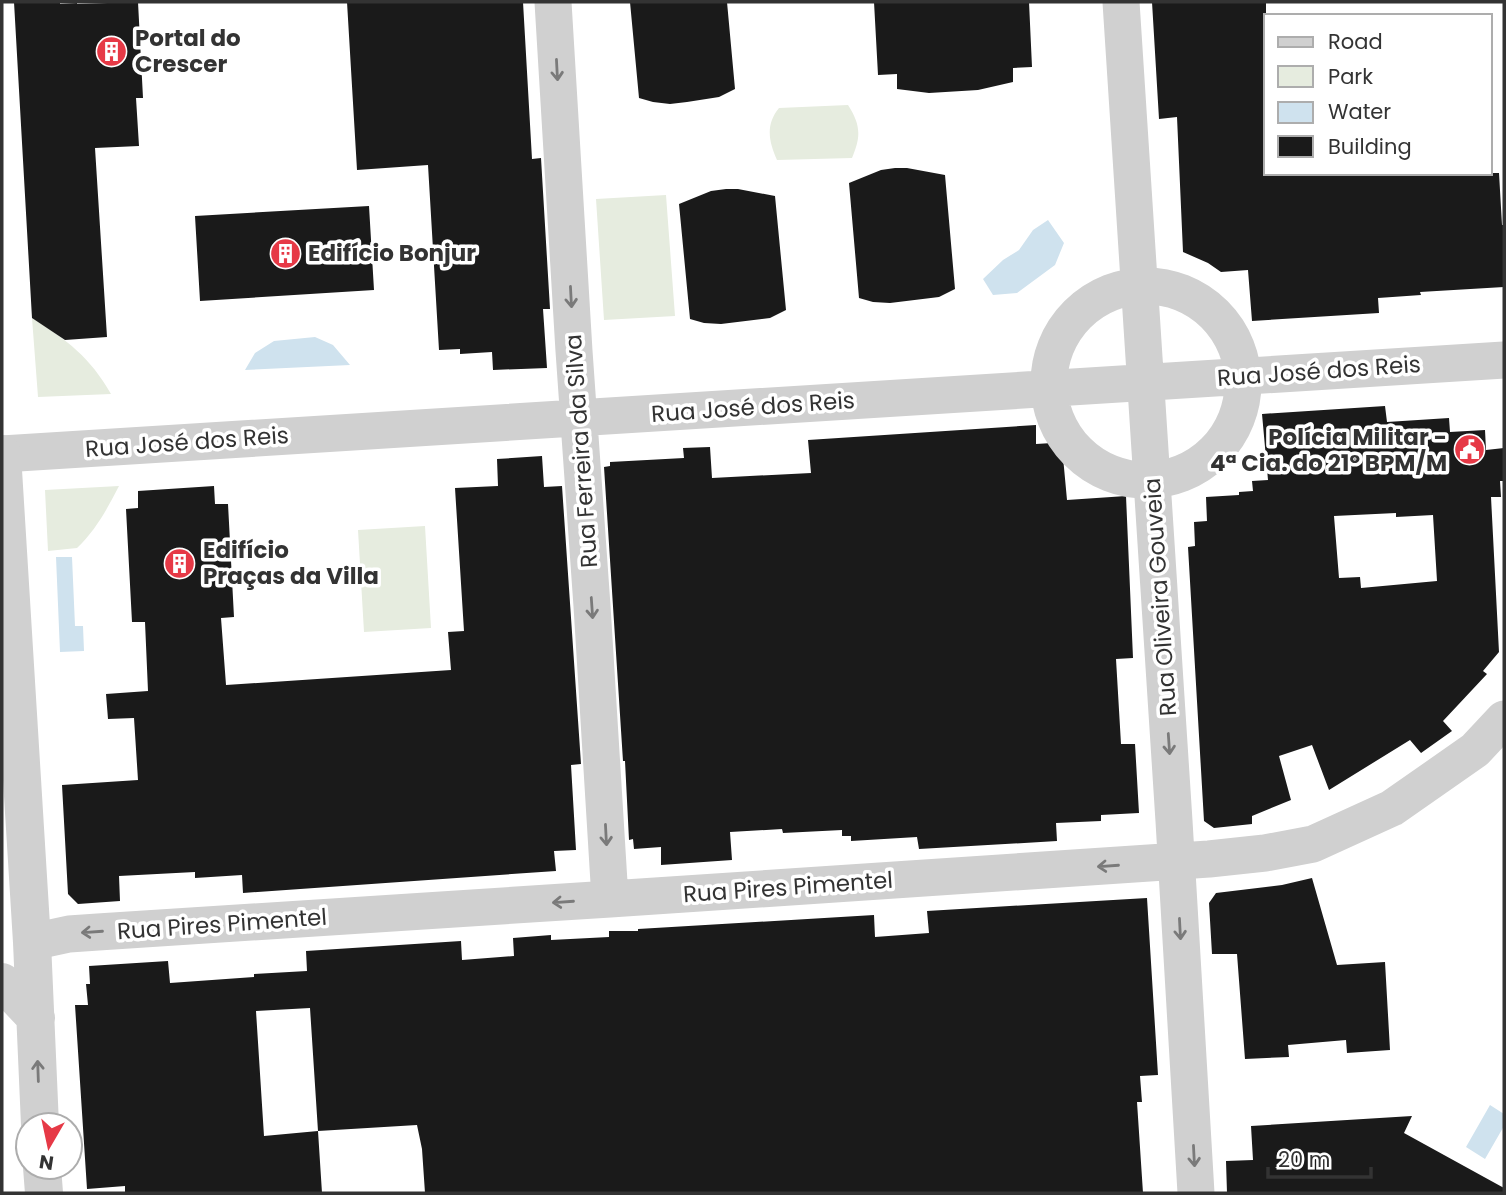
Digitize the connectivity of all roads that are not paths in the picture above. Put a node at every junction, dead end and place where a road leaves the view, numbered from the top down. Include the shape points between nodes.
1 (553, 2) edge
2 (1121, 2) edge
3 (1140, 286) junction
4 (1504, 360) edge
5 (1243, 376) junction
6 (1146, 382) junction
7 (1048, 388) junction
8 (578, 418) junction
9 (2, 447) edge
10 (2, 454) edge
11 (1153, 480) junction
12 (1504, 719) edge
13 (10, 732) edge
14 (1176, 861) junction
15 (610, 900) junction
16 (17, 952) edge
17 (2, 982) edge
18 (36, 1018) junction
19 (39, 1111) edge
20 (1196, 1193) edge

1 -> 8 street, Rua Ferreira da Silva
2 - 3 street, Rua Oliveira Gouveia
3 - 5 street via 1167,288 1193,298 1215,314 1231,337
3 - 6 street, Rua Oliveira Gouveia
3 - 7 street via 1112,291 1088,304 1068,324 1054,348
4 - 5 street, Rua José dos Reis
5 - 6 street, Rua José dos Reis
5 - 11 street via 1242,401 1221,445 1202,463 1179,475
6 - 7 street, Rua José dos Reis
6 - 11 street, Rua Oliveira Gouveia
7 - 8 street, Rua José dos Reis
7 - 11 street via 1060,430 1077,452 1099,468 1125,478
8 - 10 street, Rua José dos Reis
8 -> 15 street, Rua Ferreira da Silva
9 - 10 street
10 - 13 street
11 -> 14 street, Rua Oliveira Gouveia
12 - 14 street, Rua Pires Pimentel via 1475,750 1392,808 1313,844
13 - 16 street
14 -> 15 street, Rua Pires Pimentel
14 -> 20 street, Rua Oliveira Gouveia
15 -> 16 street, Rua Pires Pimentel via 69,934
16 - 18 street
17 - 18 street
19 -> 18 street

